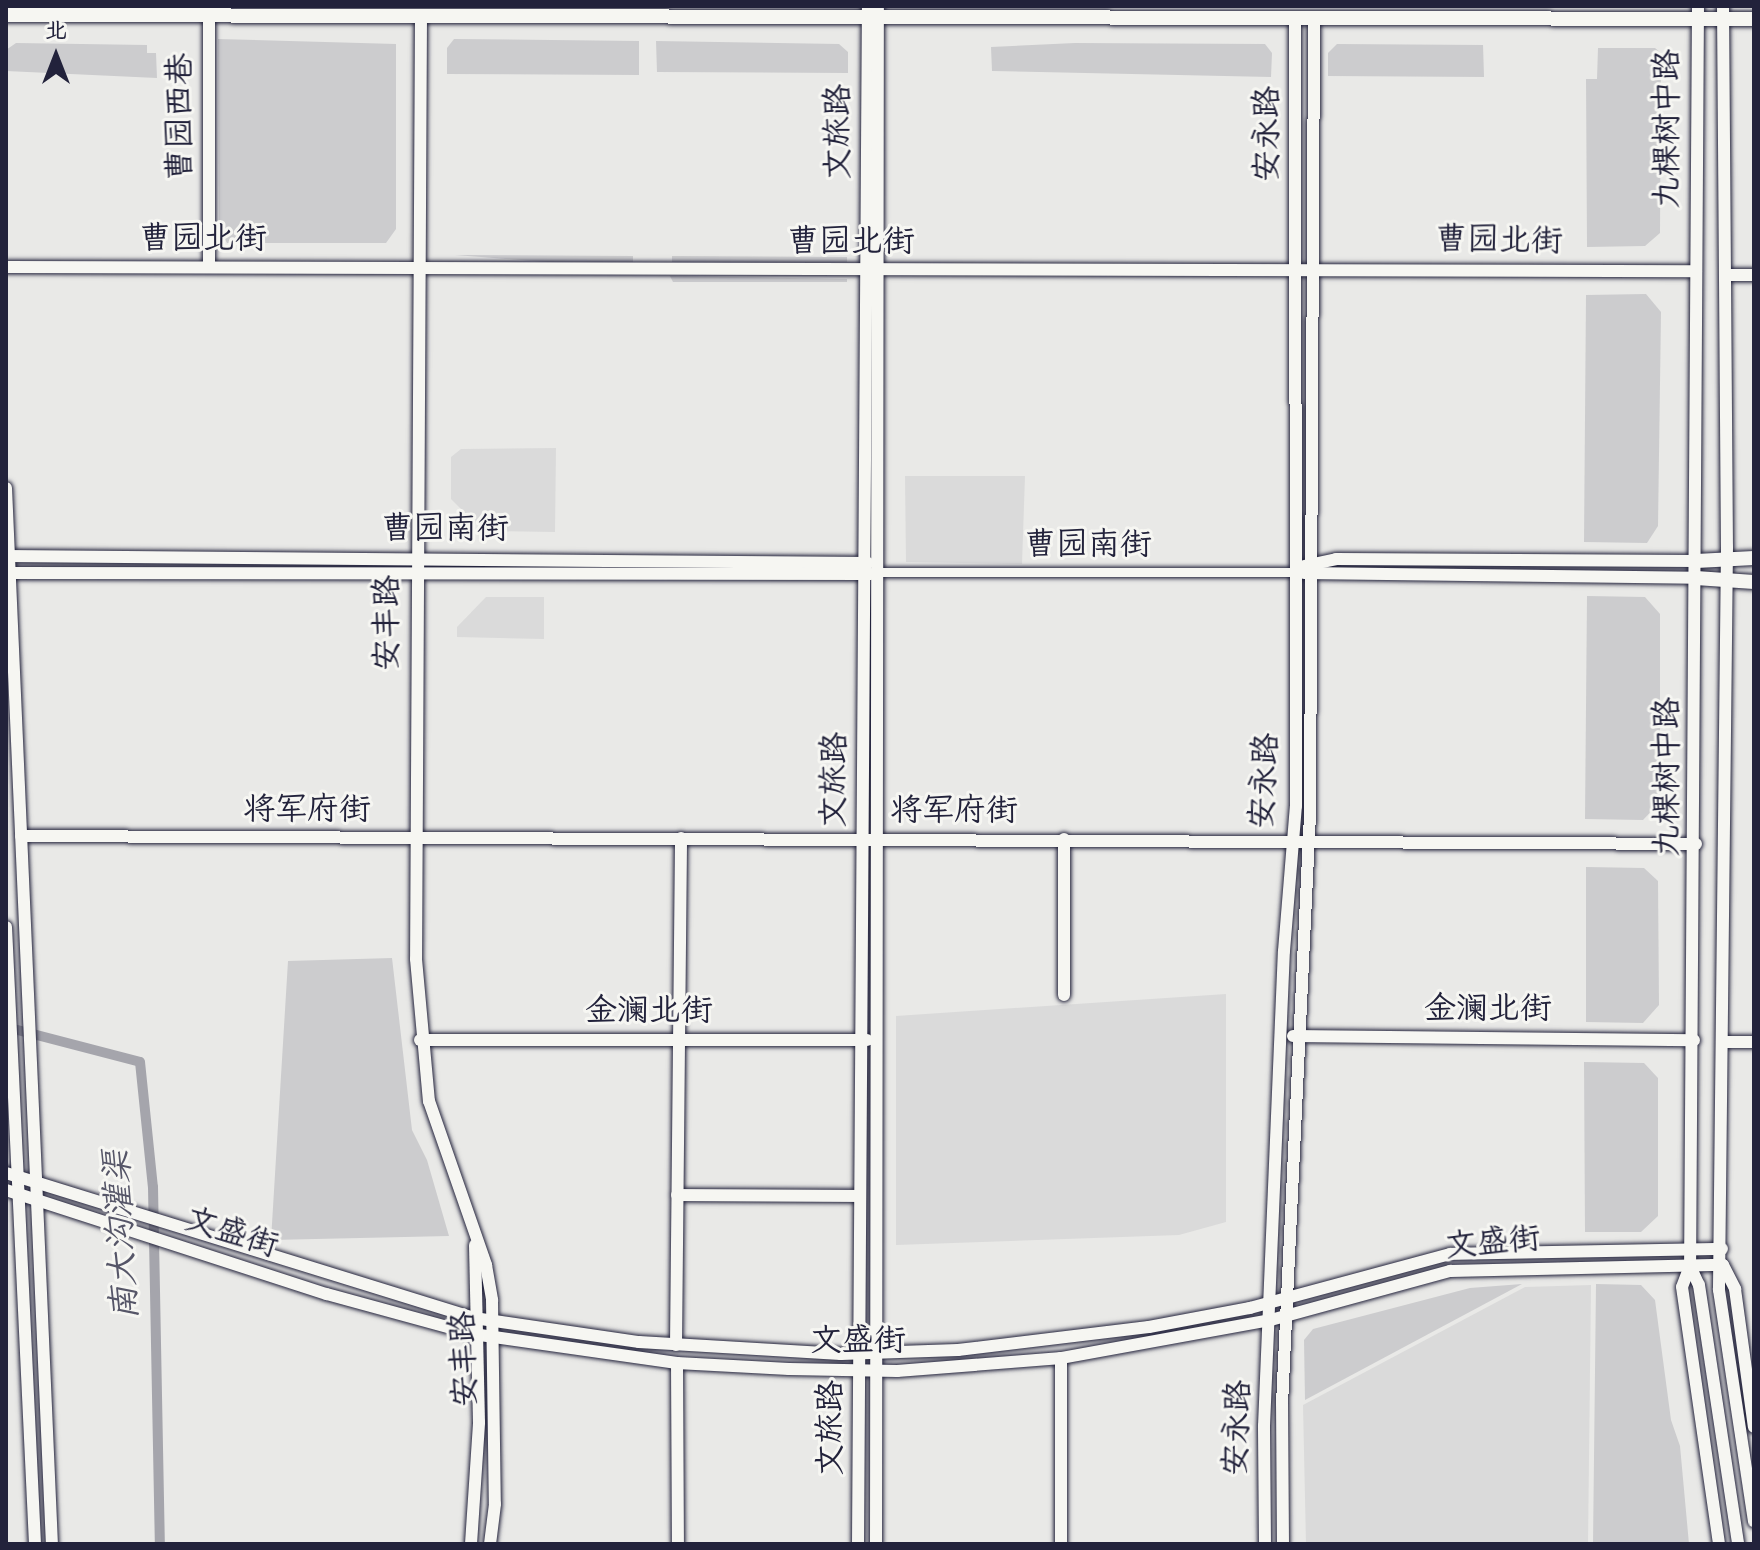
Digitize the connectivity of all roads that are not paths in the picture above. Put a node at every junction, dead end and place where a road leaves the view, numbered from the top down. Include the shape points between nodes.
1 (873, 11) edge
2 (1698, 12) edge
3 (1723, 12) edge
4 (6, 15) edge
5 (209, 15) junction
6 (421, 16) junction
7 (1295, 19) junction
8 (1314, 19) junction
9 (1754, 19) edge
10 (6, 267) edge
11 (209, 267) junction
12 (1295, 267) junction
13 (1312, 267) junction
14 (418, 269) junction
15 (872, 270) junction
16 (1696, 271) junction
17 (1727, 275) junction
18 (1754, 275) edge
19 (6, 488) edge
20 (8, 556) edge
21 (416, 557) junction
22 (1754, 558) edge
23 (1727, 559) junction
24 (864, 560) junction
25 (1696, 561) junction
26 (1311, 568) junction
27 (880, 572) junction
28 (1295, 572) junction
29 (8, 573) edge
30 (417, 575) junction
31 (864, 576) junction
32 (1696, 578) junction
33 (1727, 582) junction
34 (1754, 582) edge
35 (21, 836) junction
36 (416, 838) junction
37 (681, 838) junction
38 (870, 839) junction
39 (1064, 839) junction
40 (1290, 842) junction
41 (1307, 842) junction
42 (1696, 844) junction
43 (6, 927) edge
44 (1064, 995) dead end
45 (1282, 1036) junction
46 (1300, 1036) junction
47 (677, 1039) junction
48 (420, 1040) junction
49 (860, 1040) junction
50 (1694, 1040) junction
51 (878, 1041) junction
52 (1724, 1042) junction
53 (1754, 1042) edge
54 (11, 1174) edge
55 (457, 1176) junction
56 (36, 1182) junction
57 (12, 1192) edge
58 (677, 1195) junction
59 (859, 1196) junction
60 (38, 1199) junction
61 (1691, 1249) junction
62 (1722, 1249) junction
63 (1723, 1265) junction
64 (1690, 1266) junction
65 (1288, 1298) junction
66 (1271, 1303) junction
67 (1288, 1315) junction
68 (474, 1318) junction
69 (1271, 1320) junction
70 (491, 1321) junction
71 (473, 1334) junction
72 (491, 1337) junction
73 (676, 1345) junction
74 (859, 1353) junction
75 (877, 1353) junction
76 (1061, 1358) junction
77 (677, 1363) junction
78 (859, 1370) junction
79 (877, 1371) junction
80 (1754, 1427) edge
81 (1754, 1521) edge
82 (35, 1544) edge
83 (52, 1544) edge
84 (471, 1544) edge
85 (490, 1544) edge
86 (678, 1544) edge
87 (858, 1544) edge
88 (876, 1544) edge
89 (1061, 1544) edge
90 (1265, 1544) edge
91 (1283, 1544) edge
92 (1719, 1544) edge
93 (1738, 1544) edge

1 - 6 main road
1 - 7 main road
1 - 15 main road, 文旅路
2 - 3 main road
2 - 8 main road
2 - 16 main road, 九棵树中路
3 - 9 main road
3 - 17 main road, 九棵树中路
4 - 5 main road
5 - 6 main road
5 - 11 main road, 曹园西巷
6 - 14 main road, 安丰路
7 - 8 main road
7 - 12 main road, 安永路
8 - 13 main road, 安永路
10 - 11 main road, 曹园北街
11 - 14 main road, 曹园北街
12 - 13 main road, 曹园北街
12 - 15 main road, 曹园北街
12 - 28 main road, 安永路
13 - 16 main road, 曹园北街
13 - 26 main road, 安永路
14 - 15 main road, 曹园北街
14 - 21 main road, 安丰路
15 - 24 main road, 文旅路
15 - 27 main road, 文旅路
16 - 25 main road, 九棵树中路
17 - 18 main road
17 - 23 main road, 九棵树中路
19 - 20 main road
20 - 21 main road, 曹园南街
20 - 29 main road
21 - 24 main road, 曹园南街
21 - 30 main road, 安丰路
22 - 23 main road
23 - 25 main road
23 - 33 main road, 九棵树中路
24 - 27 main road
24 - 31 main road, 文旅路
25 - 26 main road, 曹园南街
25 - 32 main road, 九棵树中路
26 - 28 main road, 曹园南街
26 - 32 main road, 曹园南街
26 - 41 main road, 安永路
27 - 28 street, 曹园南街
27 - 31 main road, 曹园南街
27 - 38 main road, 文旅路
28 - 40 main road, 安永路 via 1296,806
29 - 30 main road, 曹园南街
29 - 35 main road
30 - 31 main road, 曹园南街
30 - 36 main road, 安丰路
31 - 38 main road, 文旅路
32 - 33 main road
32 - 42 main road, 九棵树中路
33 - 34 main road
33 - 52 main road, 九棵树中路
35 - 36 main road, 将军府街
35 - 56 main road
36 - 37 main road, 将军府街
36 - 48 main road, 安丰路
37 - 38 main road, 将军府街
37 - 47 main road
38 - 39 main road, 将军府街
38 - 49 main road, 文旅路
38 - 51 main road, 文旅路
39 - 40 main road, 将军府街
39 - 44 main road
40 - 41 main road, 将军府街
40 - 45 main road, 安永路
41 - 42 main road, 将军府街
41 - 46 main road, 安永路
42 - 50 main road, 九棵树中路
43 - 54 main road
45 - 46 main road, 金澜北街
45 - 66 main road, 安永路
46 - 50 main road, 金澜北街
46 - 65 main road, 安永路
47 - 48 main road, 金澜北街
47 - 49 main road, 金澜北街
47 - 58 main road
48 - 55 main road, 安丰路 via 429,1101
49 - 51 main road, 金澜北街
49 - 59 main road, 文旅路
50 - 61 main road, 九棵树中路
51 - 75 main road, 文旅路
52 - 53 main road
52 - 62 main road, 九棵树中路
54 - 56 main road, 文盛街
54 - 57 main road
55 - 68 main road, 安丰路 via 474,1236
55 - 70 main road, 安丰路 via 486,1265
56 - 60 main road
56 - 68 main road, 文盛街
57 - 60 main road, 文盛街
57 - 82 main road
58 - 59 main road
58 - 73 main road
59 - 74 main road, 文旅路
60 - 71 main road, 文盛街
60 - 83 main road
61 - 62 main road, 文盛街
61 - 64 main road, 九棵树中路
61 - 65 main road, 文盛街 via 1450,1254
62 - 63 main road, 九棵树中路
63 - 64 main road, 文盛街
63 - 80 main road via 1735,1289
63 - 81 main road, 九棵树中路 via 1719,1290
64 - 67 main road, 文盛街 via 1450,1271
64 - 92 main road via 1682,1287
64 - 93 main road, 九棵树中路 via 1699,1285
65 - 66 main road, 文盛街
65 - 67 main road, 安永路
66 - 69 main road, 安永路
66 - 75 main road, 文盛街 via 1064,1339
67 - 69 main road, 文盛街
67 - 91 main road, 安永路
68 - 70 main road, 文盛街
68 - 71 main road, 安丰路
69 - 76 main road, 文盛街
69 - 90 main road, 安永路 via 1264,1426
70 - 72 main road, 安丰路
70 - 73 main road, 文盛街
71 - 72 main road, 文盛街
71 - 84 main road, 安丰路 via 479,1422
72 - 77 main road, 文盛街
72 - 85 main road, 安丰路 via 495,1411
73 - 74 main road, 文盛街
74 - 75 main road, 文盛街
74 - 78 main road, 文旅路
75 - 79 main road, 文旅路
76 - 79 main road, 文盛街
76 - 89 main road
77 - 78 main road, 文盛街
77 - 86 main road
78 - 79 main road, 文盛街
78 - 87 main road, 文旅路
79 - 88 main road, 文旅路

